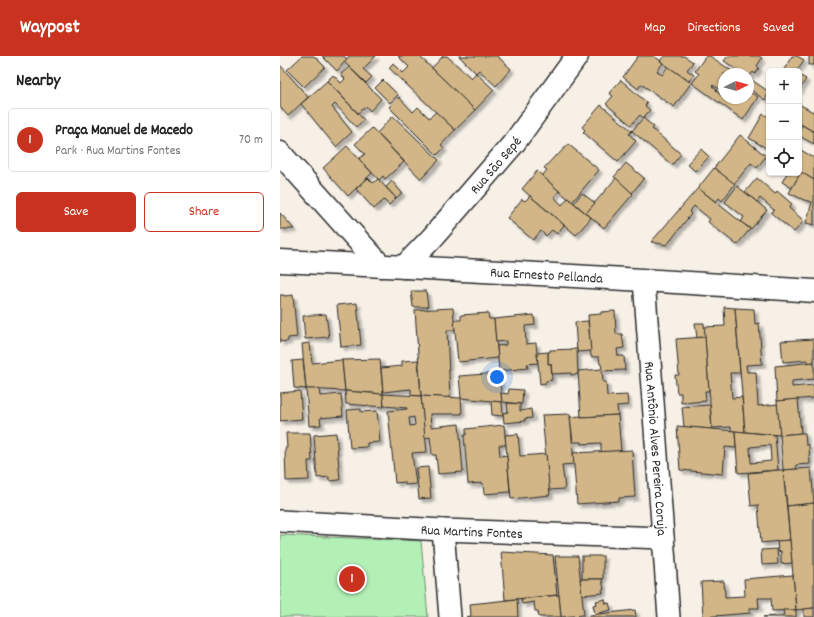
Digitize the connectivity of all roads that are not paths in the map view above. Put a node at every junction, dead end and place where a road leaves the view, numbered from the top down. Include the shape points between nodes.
1 (577, 56) edge
2 (280, 153) edge
3 (280, 261) edge
4 (381, 266) junction
5 (404, 267) junction
6 (644, 280) junction
7 (814, 291) edge
8 (280, 521) edge
9 (443, 530) junction
10 (663, 538) junction
11 (450, 617) edge
12 (669, 617) edge

1 - 5 street, Rua São Sepé via 514,143
2 - 4 street
3 - 4 street, Rua Ernesto Pellanda
4 - 5 street, Rua Ernesto Pellanda
5 - 6 street, Rua Ernesto Pellanda
6 - 7 street, Rua Ernesto Pellanda
6 - 10 street, Rua Antônio Alves Pereira Coruja
8 - 9 street, Rua Martins Fontes
9 - 10 street, Rua Martins Fontes
9 - 11 street
10 - 12 street, Rua Antônio Alves Pereira Coruja

